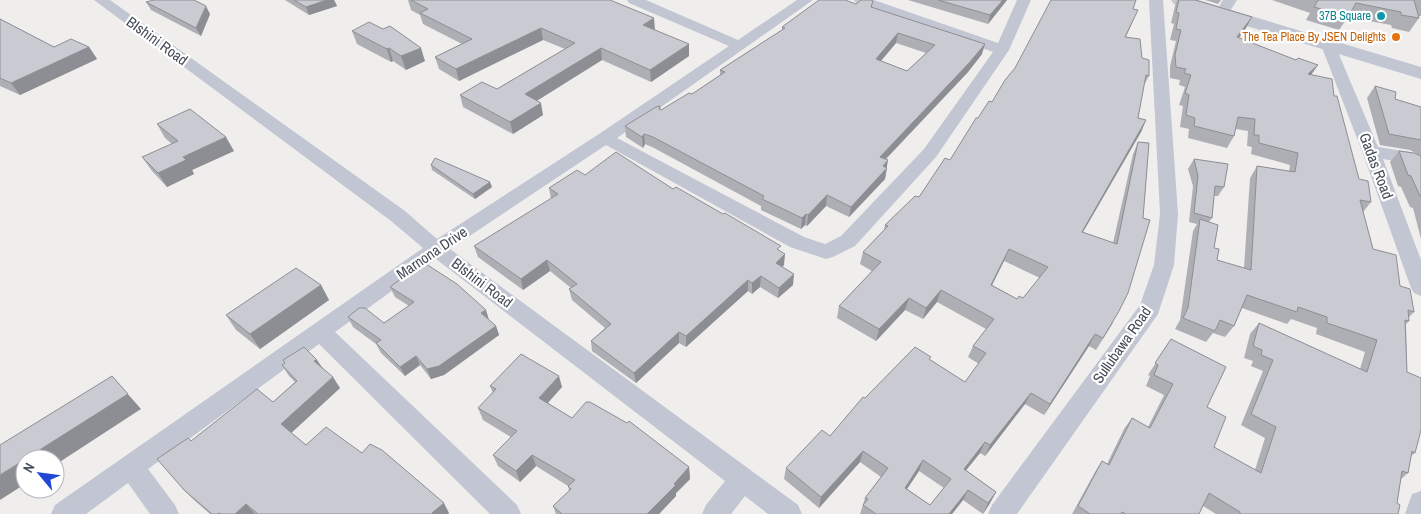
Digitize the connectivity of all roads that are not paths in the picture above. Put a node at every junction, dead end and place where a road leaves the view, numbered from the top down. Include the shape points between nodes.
1 (101, 0) edge
2 (634, 0) edge
3 (806, 0) edge
4 (861, 0) edge
5 (1024, 0) edge
6 (1156, 0) edge
7 (1180, 0) edge
8 (1208, 0) edge
9 (1226, 6) edge
10 (738, 45) junction
11 (1328, 45) junction
12 (1002, 50) junction
13 (1421, 63) edge
14 (1421, 73) edge
15 (605, 138) junction
16 (1371, 151) junction
17 (1421, 164) edge
18 (436, 249) junction
19 (1421, 288) edge
20 (320, 331) junction
21 (131, 466) junction
22 (742, 479) junction
23 (1421, 503) edge
24 (64, 514) edge
25 (166, 514) edge
26 (508, 514) edge
27 (715, 514) edge
28 (789, 514) edge
29 (1001, 514) edge
30 (1418, 514) edge

1 - 18 street, BIshini Road via 398,216
2 - 10 street
3 - 10 street, Marnona Drive
4 - 12 street
5 - 12 street
6 - 29 street, Sullubawa Road via 1169,214 1164,265 1150,308
7 - 9 street
8 - 9 street
9 - 11 street
9 - 13 street
10 - 15 street, Marnona Drive
11 - 14 street
11 - 16 street, Gadas Road
12 - 15 street via 930,153 848,241 826,252 797,242
15 - 18 street, Marnona Drive
16 - 17 street via 1410,158
16 - 19 street, Gadas Road
18 - 20 street, Marnona Drive
18 - 22 street, BIshini Road
20 - 21 street, Marnona Drive
20 - 26 street
21 - 24 street, Marnona Drive
21 - 25 street
22 - 27 street
22 - 28 street, BIshini Road
23 - 30 street

